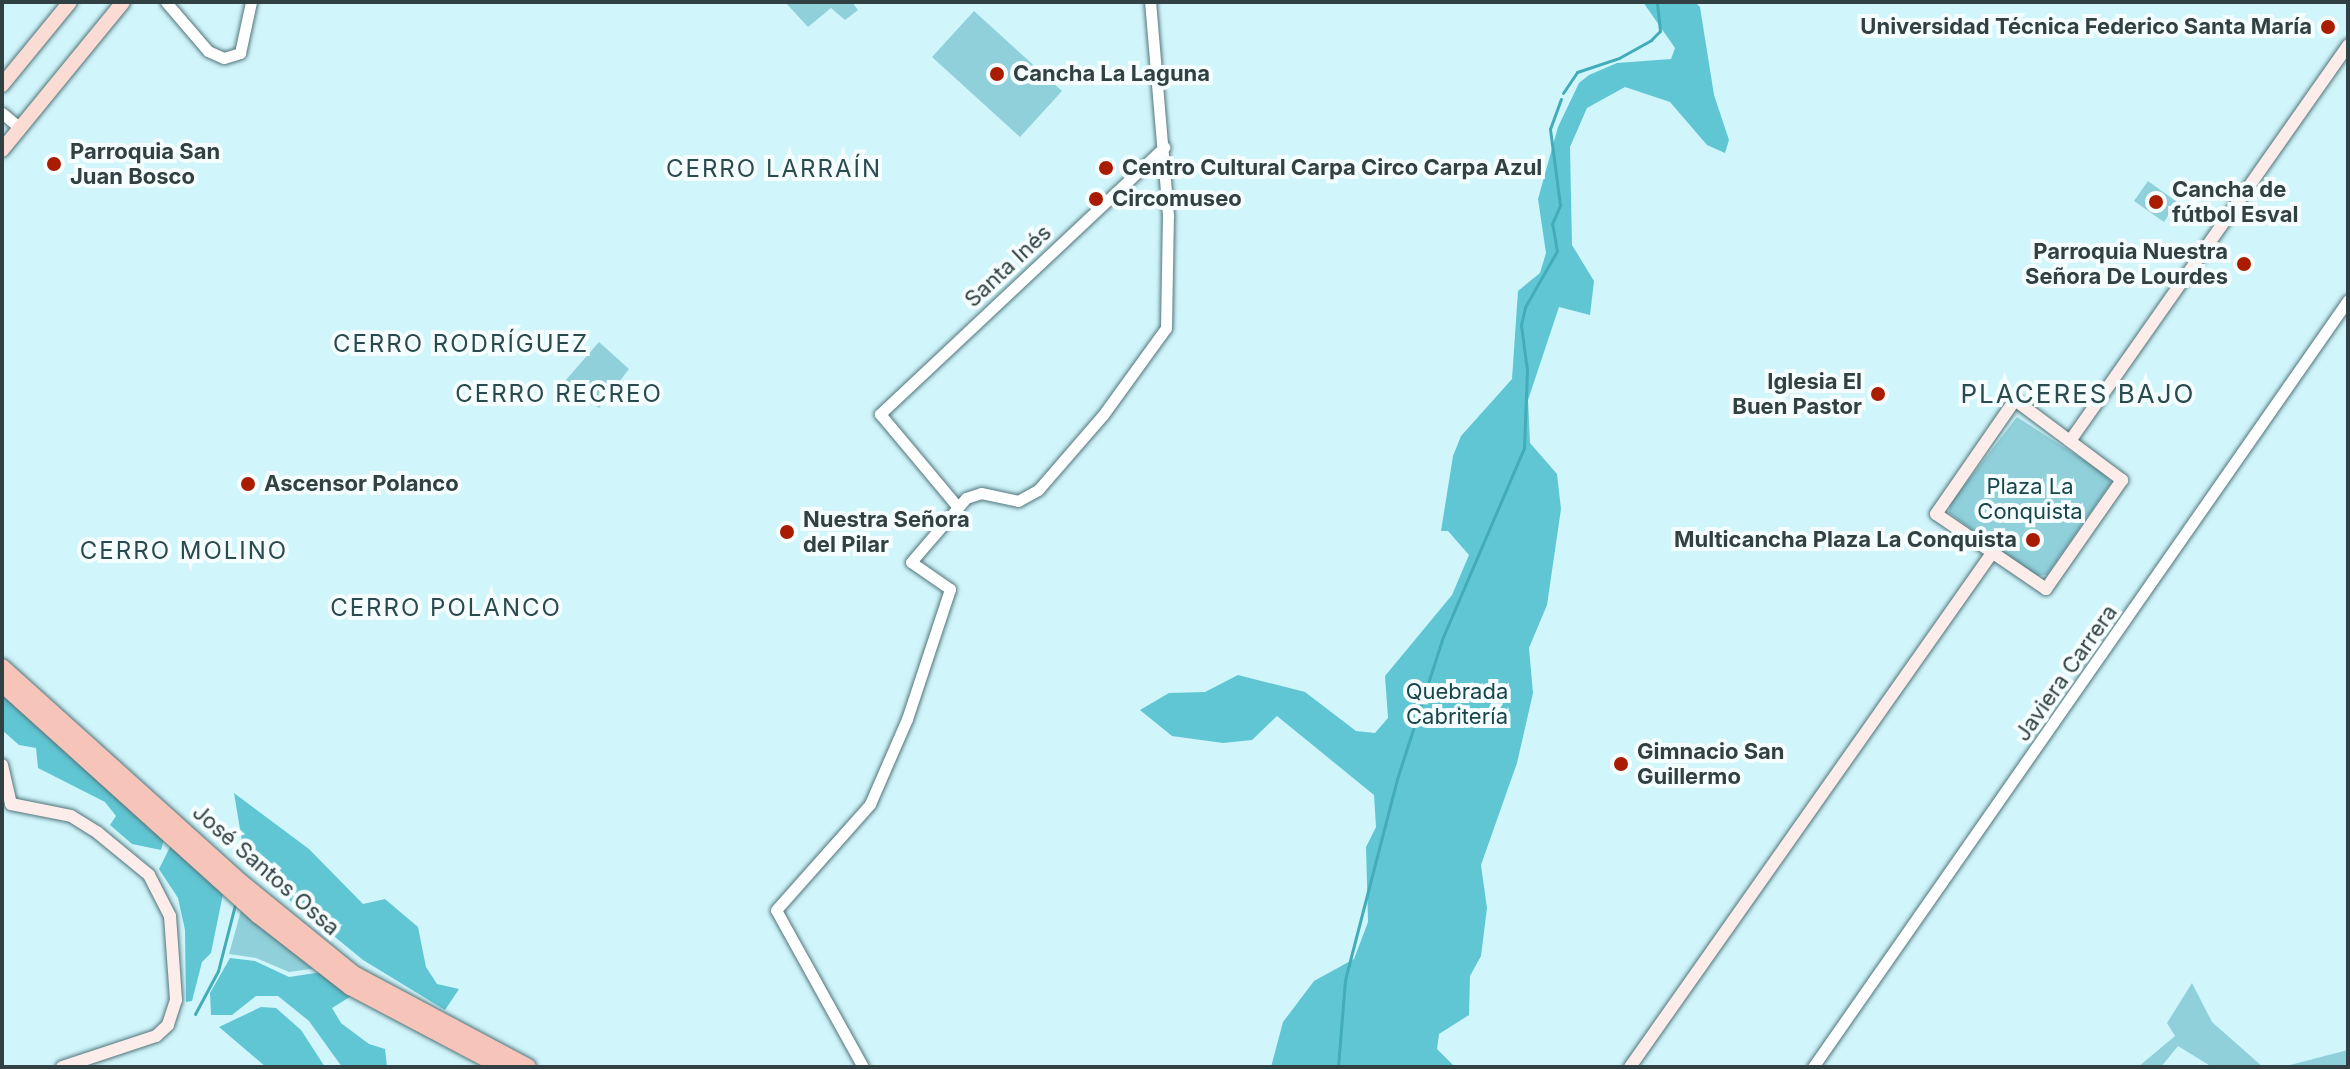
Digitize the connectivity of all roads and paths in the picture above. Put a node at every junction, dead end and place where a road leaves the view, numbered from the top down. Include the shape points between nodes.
1 (70, 2) edge
2 (123, 2) edge
3 (166, 2) edge
4 (251, 2) edge
5 (1150, 2) edge
6 (2348, 45) edge
7 (2, 85) edge
8 (2, 113) edge
9 (2, 122) edge
10 (17, 131) junction
11 (1164, 147) junction
12 (2, 150) edge
13 (2348, 300) edge
14 (2070, 441) junction
15 (957, 506) junction
16 (1992, 553) junction
17 (2, 667) edge
18 (2, 684) edge
19 (2, 765) edge
20 (62, 1067) edge
21 (502, 1067) edge
22 (528, 1067) edge
23 (863, 1067) edge
24 (1630, 1067) edge
25 (1813, 1067) edge

1 - 7 main road
2 - 10 main road
3 - 4 street via 216,56 240,53
5 - 11 street
6 - 14 main road
8 - 10 street
9 - 10 street
10 - 12 main road
11 - 15 street via 1166,328 1093,427 1025,499 974,494
11 - 15 street, Santa Inés via 880,414
13 - 25 street, Javiera Carrera
14 - 16 main road via 2122,480 2046,589
14 - 16 main road via 2015,400 1936,514
15 - 23 street via 911,562 950,589 907,719 870,804 776,910
16 - 24 main road
17 - 22 highway, José Santos Ossa via 254,894 354,974
18 - 21 highway, José Santos Ossa via 258,915 350,987
19 - 20 main road via 11,804 71,816 98,833 149,875 170,916 176,1000 168,1025 143,1042

